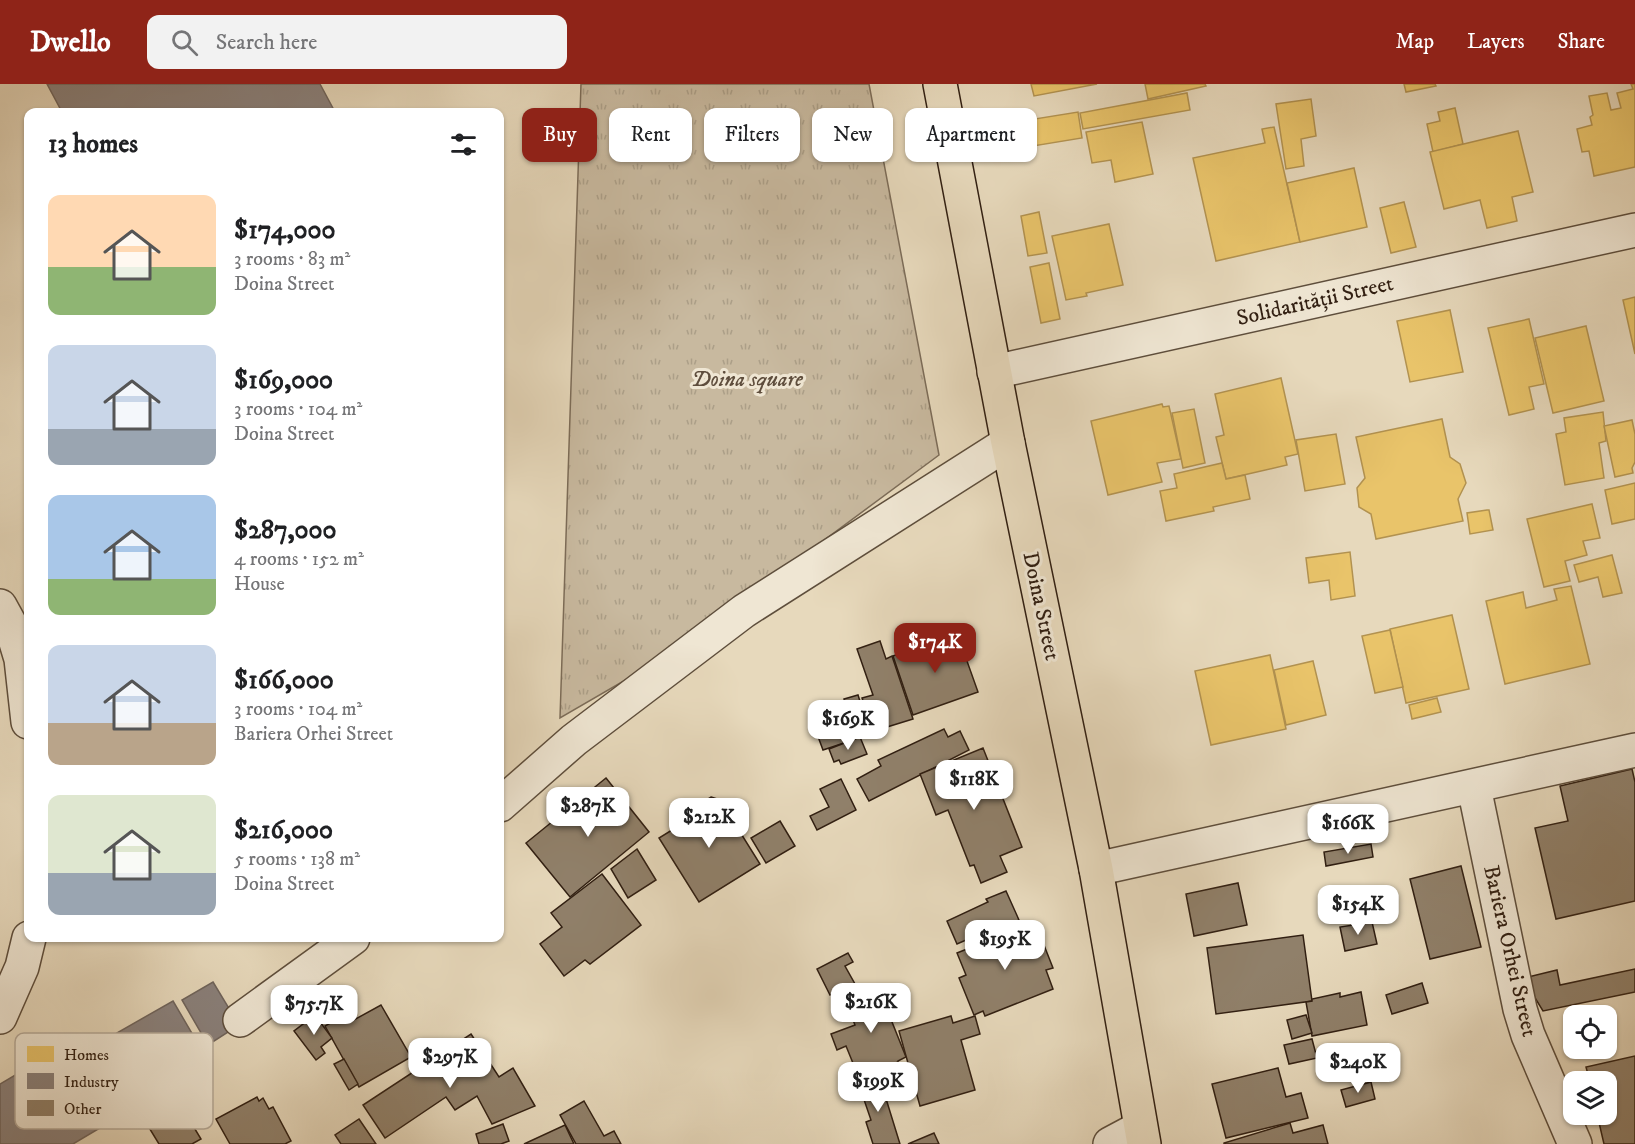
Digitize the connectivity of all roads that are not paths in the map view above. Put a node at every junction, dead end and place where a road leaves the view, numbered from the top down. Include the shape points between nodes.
1 (940, 84) edge
2 (1635, 230) edge
3 (994, 372) junction
4 (1008, 443) junction
5 (0, 606) edge
6 (24, 685) edge
7 (1635, 750) edge
8 (1474, 787) junction
9 (504, 801) edge
10 (1096, 869) junction
11 (28, 942) edge
12 (347, 942) edge
13 (0, 1017) edge
14 (240, 1020) dead end
15 (1142, 1136) edge
16 (1110, 1144) edge
17 (1575, 1144) edge

1 - 3 main road, Doina Street
2 - 3 street, Solidarității Street
3 - 4 main road, Doina Street
4 - 9 street via 744,611 574,740
4 - 10 main road, Doina Street
5 - 6 street via 21,658
7 - 8 street
8 - 10 street
8 - 17 street, Bariera Orhei Street via 1520,1008
10 - 15 main road, Doina Street
11 - 13 street
12 - 14 street
15 - 16 street, Doina Street

